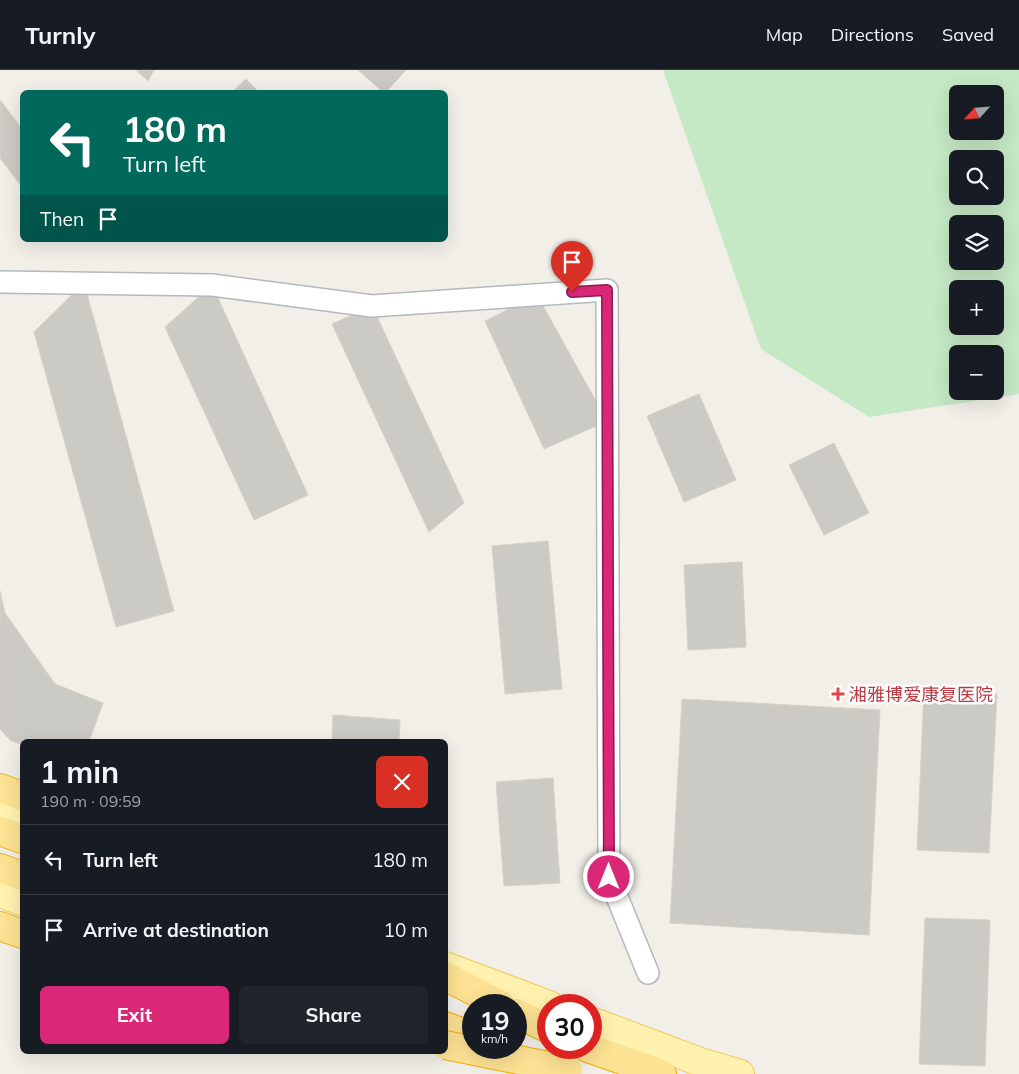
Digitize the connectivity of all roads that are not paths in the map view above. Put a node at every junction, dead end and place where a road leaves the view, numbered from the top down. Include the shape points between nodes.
1 (0, 282) edge
2 (0, 788) edge
3 (20, 795) edge
4 (0, 808) edge
5 (20, 815) edge
6 (0, 831) edge
7 (20, 838) edge
8 (0, 868) edge
9 (20, 875) edge
10 (0, 893) edge
11 (20, 900) edge
12 (0, 926) edge
13 (20, 933) edge
14 (448, 967) edge
15 (648, 973) dead end
16 (448, 978) edge
17 (480, 994) edge
18 (448, 996) edge
19 (537, 1000) edge
20 (462, 1001) edge
21 (602, 1025) edge
22 (448, 1027) edge
23 (462, 1032) edge
24 (448, 1048) edge
25 (448, 1048) edge
26 (602, 1053) edge
27 (527, 1056) edge
28 (573, 1072) edge
29 (519, 1074) edge
30 (662, 1074) edge
31 (740, 1074) edge

1 - 15 street via 212,285 372,306 607,290 609,877
2 - 3 highway
4 - 5 main road
6 - 7 highway
8 - 9 highway
10 - 11 main road
12 - 13 highway
14 - 19 main road
16 - 17 highway
18 - 20 highway
21 - 31 main road
22 - 23 highway
24 - 28 highway, bridge
25 - 29 main road
26 - 30 highway
27 - 28 highway, bridge

